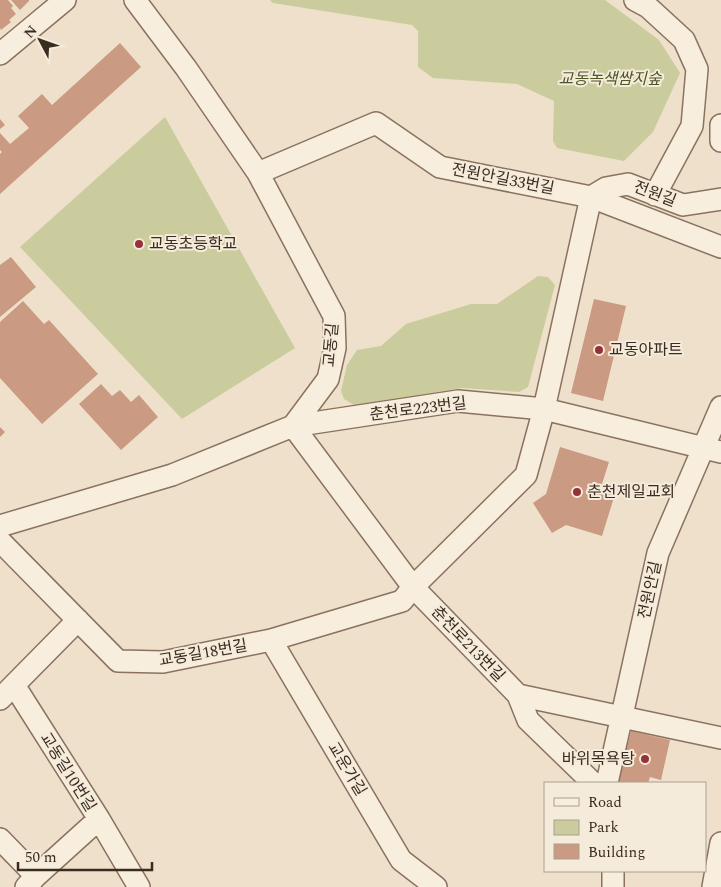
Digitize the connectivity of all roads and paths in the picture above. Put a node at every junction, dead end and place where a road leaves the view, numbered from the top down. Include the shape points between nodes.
1 (65, 0) edge
2 (135, 0) edge
3 (634, 0) edge
4 (0, 54) edge
5 (721, 125) edge
6 (721, 141) edge
7 (258, 173) junction
8 (655, 195) junction
9 (591, 197) junction
10 (721, 199) edge
11 (721, 247) edge
12 (721, 406) edge
13 (544, 409) junction
14 (292, 426) junction
15 (712, 450) edge
16 (0, 526) edge
17 (0, 541) edge
18 (413, 587) junction
19 (78, 620) junction
20 (271, 640) junction
21 (7, 692) edge
22 (518, 696) junction
23 (622, 718) junction
24 (721, 738) edge
25 (592, 782) edge
26 (607, 782) edge
27 (98, 819) junction
28 (0, 838) edge
29 (721, 842) edge
30 (613, 872) edge
31 (31, 881) edge
32 (139, 887) edge
33 (436, 887) edge
34 (613, 887) edge
35 (713, 887) edge

1 - 4 street
2 - 7 street, 교동길
3 - 8 street via 648,7 684,40 697,69 692,126
5 - 6 street
7 - 9 street, 전원안길33번길 via 376,123 440,167
7 - 14 street, 교동길 via 334,316 335,348 328,379
8 - 9 street, 전원길 via 628,184 606,188
8 - 10 street, 전원길 via 683,205
9 - 11 street, 전원안길33번길
9 - 13 street
12 - 15 street, 전원안길
13 - 14 street, 춘천로223번길 via 458,401
13 - 15 street, 춘천로223번길
13 - 18 street via 526,474
14 - 16 street, 교동길 via 172,476
14 - 18 street, 춘천로213번길
15 - 23 street, 전원안길 via 658,553
17 - 19 street, 교동길18번길
18 - 20 street, 교동길18번길 via 402,601
18 - 22 street, 춘천로213번길
19 - 20 street, 교동길18번길 via 118,661 163,662
19 - 21 street, 교동길10번길
20 - 33 street, 교운가길 via 401,860
21 - 27 street, 교동길10번길
22 - 23 street, 춘천로213번길
22 - 25 street via 528,720
23 - 24 street, 춘천로213번길
23 - 26 street, 전원안길
27 - 31 street, 교동길10번길
27 - 32 street
28 - 31 street, 교동길10번길
29 - 35 street
30 - 34 street

